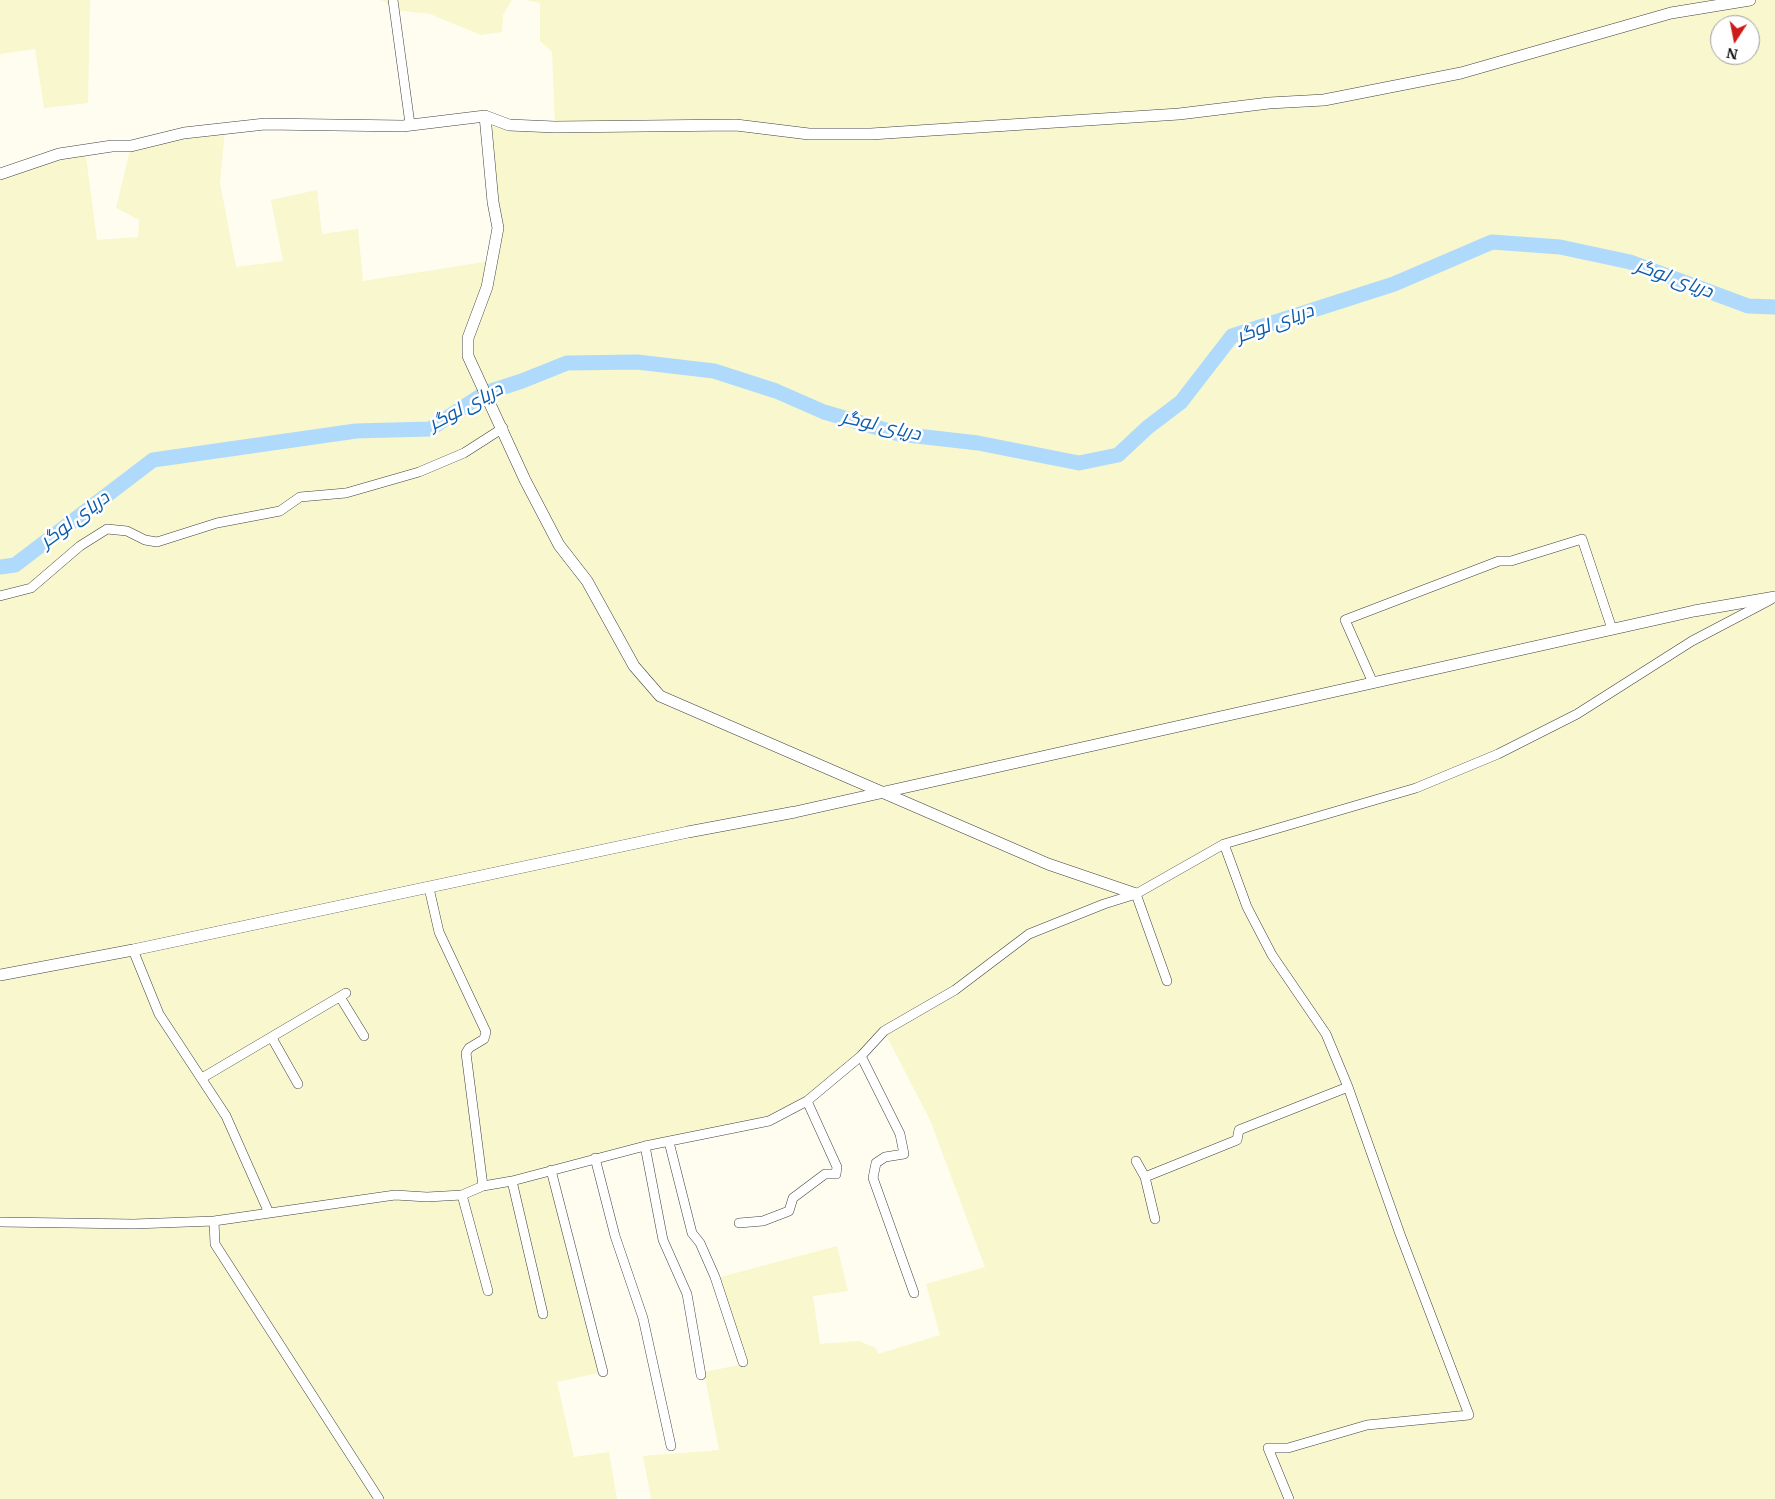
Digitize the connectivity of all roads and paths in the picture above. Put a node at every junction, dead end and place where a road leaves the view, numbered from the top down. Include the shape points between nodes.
1 (394, 0) edge
2 (1750, 0) edge
3 (485, 116) junction
4 (410, 124) junction
5 (0, 174) edge
6 (503, 428) junction
7 (0, 596) edge
8 (1775, 597) edge
9 (1612, 629) junction
10 (1373, 683) junction
11 (882, 793) junction
12 (1224, 844) junction
13 (429, 888) junction
14 (1136, 894) junction
15 (133, 950) junction
16 (0, 975) edge
17 (1167, 981) dead end
18 (364, 1036) dead end
19 (272, 1038) junction
20 (861, 1056) junction
21 (202, 1078) junction
22 (298, 1084) dead end
23 (1348, 1086) junction
24 (807, 1101) junction
25 (669, 1142) junction
26 (645, 1146) junction
27 (595, 1158) junction
28 (1136, 1161) dead end
29 (551, 1170) junction
30 (1145, 1177) junction
31 (512, 1181) junction
32 (483, 1186) junction
33 (462, 1195) junction
34 (269, 1213) junction
35 (1155, 1219) dead end
36 (214, 1221) junction
37 (0, 1222) edge
38 (739, 1223) dead end
39 (488, 1290) dead end
40 (914, 1293) dead end
41 (543, 1314) dead end
42 (743, 1362) dead end
43 (603, 1372) dead end
44 (701, 1375) dead end
45 (671, 1446) dead end
46 (379, 1499) edge
47 (1290, 1499) edge

1 - 4 street
2 - 3 street via 1641,20 1461,72 1371,91 1324,100 1179,114 846,135 736,125 509,125
3 - 4 street
3 - 6 street via 498,228 486,287 468,338 468,356
4 - 5 street via 264,124 184,133 131,146 59,154
6 - 7 street via 464,453 420,472 346,493 300,497 280,511 217,523 157,542 127,531 107,529 80,546 31,588
6 - 11 street via 525,480 559,545 587,581 634,666 660,696
8 - 9 street
8 - 12 street via 1692,641 1577,714 1498,754 1416,788
9 - 10 street
9 - 10 street via 1582,539 1511,561 1499,561 1345,620
10 - 11 street
11 - 13 street
11 - 14 street via 1048,864
12 - 14 street
12 - 23 street via 1247,907 1272,955 1326,1034
13 - 15 street
13 - 32 street via 439,932 486,1032 484,1040 466,1053
14 - 17 street
14 - 20 street via 1029,934 955,990 884,1031
15 - 16 street
15 - 21 street via 159,1014
18 - 19 street via 343,995
19 - 21 street
19 - 22 street
20 - 24 street
20 - 40 street via 900,1134 904,1154 885,1157 876,1163 873,1178
21 - 34 street via 226,1116
23 - 30 street via 1239,1130 1237,1140
23 - 47 street via 1468,1414 1367,1425 1288,1448 1268,1448
24 - 25 street via 769,1121
24 - 38 street via 837,1167 836,1174 825,1174 793,1198 788,1211 763,1221
25 - 26 street
25 - 42 street via 692,1233 715,1277
26 - 27 street
26 - 44 street via 663,1240 687,1294
27 - 29 street
27 - 45 street via 615,1236 643,1318
28 - 30 street
29 - 31 street
29 - 43 street
30 - 35 street
31 - 32 street
31 - 41 street
32 - 33 street
33 - 34 street via 394,1196
33 - 39 street
34 - 36 street
36 - 37 street via 134,1224
36 - 46 street via 215,1244

